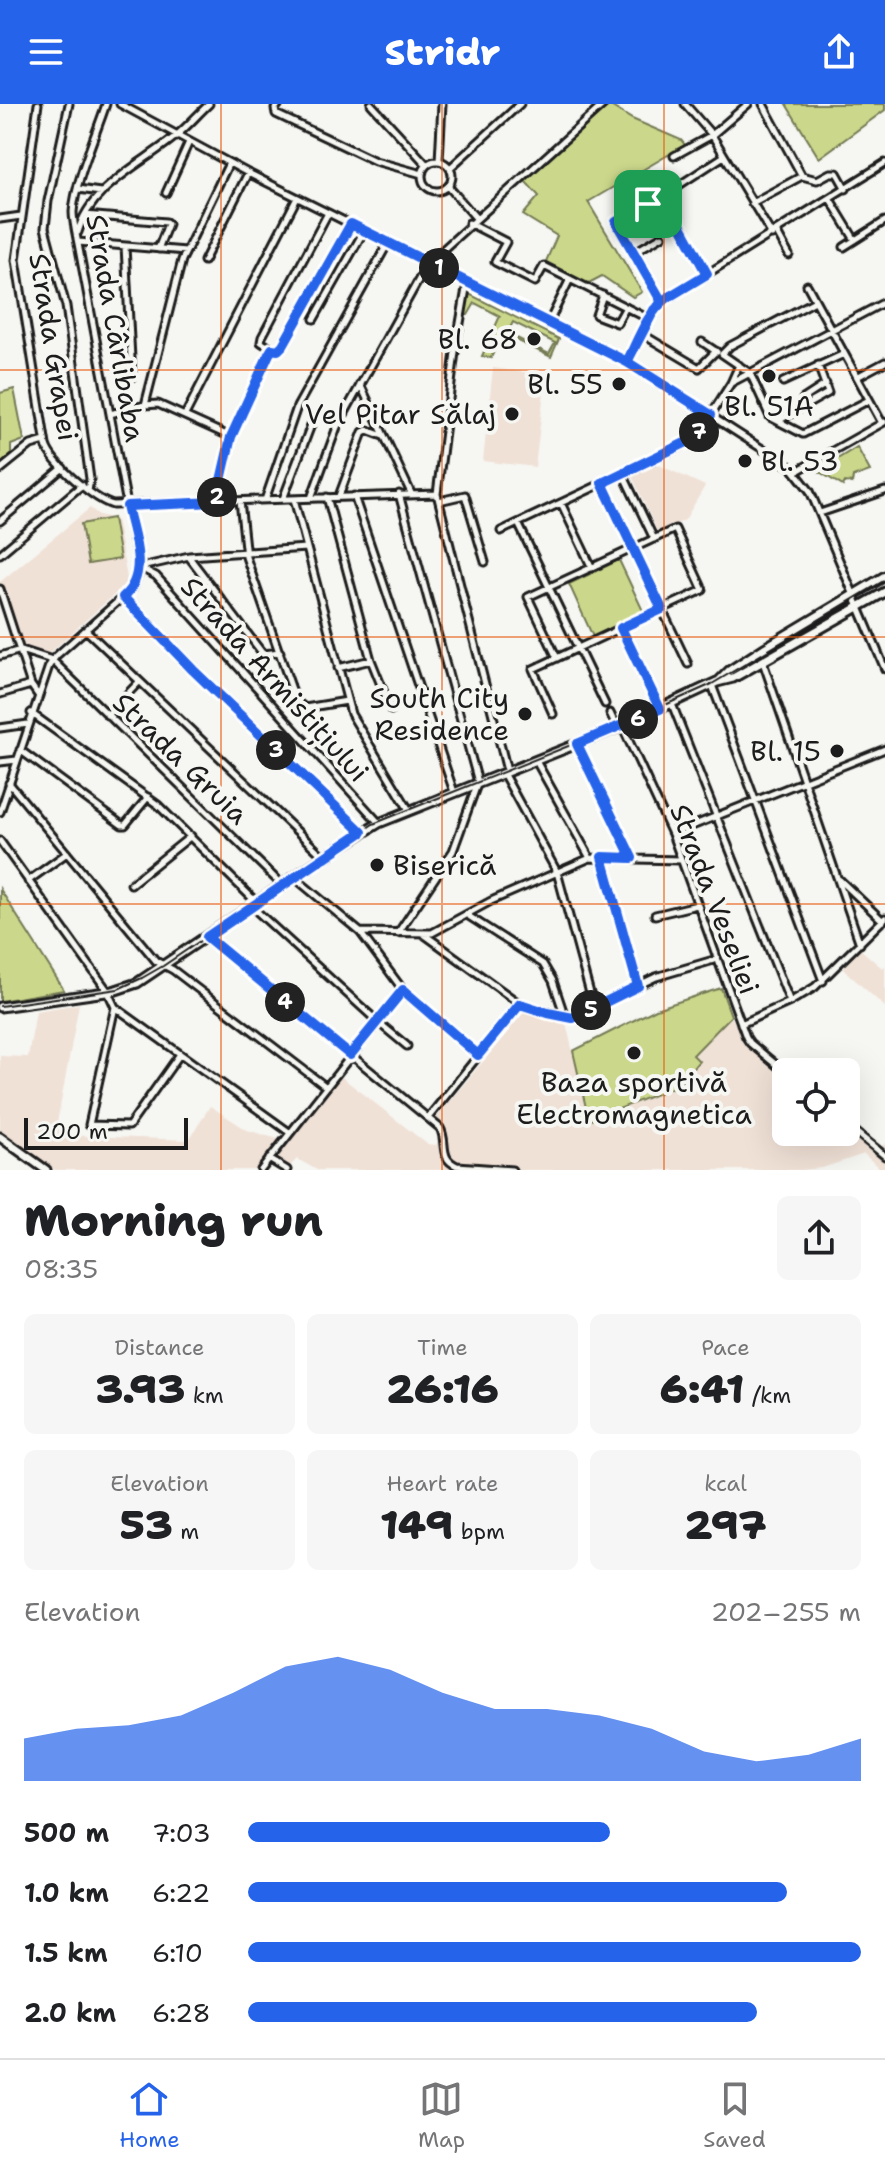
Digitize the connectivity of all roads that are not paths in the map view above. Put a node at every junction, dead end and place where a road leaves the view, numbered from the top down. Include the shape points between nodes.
1 (38, 104) edge
2 (69, 104) edge
3 (106, 104) edge
4 (120, 104) edge
5 (209, 104) edge
6 (279, 104) edge
7 (371, 104) edge
8 (442, 104) edge
9 (520, 104) edge
10 (604, 104) edge
11 (685, 104) edge
12 (748, 104) edge
13 (763, 104) edge
14 (134, 107) edge
15 (178, 135) junction
16 (712, 135) junction
17 (189, 142) junction
18 (674, 156) dead end
19 (724, 156) junction
20 (439, 161) junction
21 (229, 163) junction
22 (885, 163) edge
23 (427, 165) junction
24 (450, 168) junction
25 (248, 173) junction
26 (422, 174) junction
27 (802, 176) junction
28 (448, 186) junction
29 (78, 189) junction
30 (846, 189) junction
31 (102, 192) junction
32 (166, 193) dead end
33 (664, 195) junction
34 (297, 198) junction
35 (830, 199) junction
36 (752, 203) junction
37 (328, 213) junction
38 (84, 215) junction
39 (21, 216) junction
40 (476, 218) junction
41 (0, 219) edge
42 (885, 221) edge
43 (469, 223) junction
44 (351, 224) junction
45 (364, 231) junction
46 (78, 232) junction
47 (775, 234) junction
48 (662, 236) dead end
49 (855, 240) junction
50 (78, 242) junction
51 (388, 243) junction
52 (125, 246) junction
53 (844, 247) dead end
54 (158, 249) junction
55 (186, 251) junction
56 (633, 253) junction
57 (789, 255) dead end
58 (204, 261) dead end
59 (428, 263) junction
60 (707, 274) junction
61 (570, 279) junction
62 (467, 283) junction
63 (807, 285) dead end
64 (603, 295) junction
65 (815, 301) junction
66 (662, 302) junction
67 (885, 302) edge
68 (626, 307) junction
69 (314, 319) dead end
70 (649, 319) junction
71 (548, 324) junction
72 (832, 331) junction
73 (642, 334) junction
74 (702, 342) dead end
75 (272, 349) junction
76 (719, 353) junction
77 (844, 354) junction
78 (627, 362) junction
79 (885, 362) edge
80 (739, 365) junction
81 (818, 365) junction
82 (750, 373) junction
83 (132, 377) dead end
84 (857, 377) junction
85 (783, 382) dead end
86 (731, 383) junction
87 (360, 384) junction
88 (826, 384) junction
89 (803, 399) dead end
90 (869, 400) junction
91 (145, 405) junction
92 (110, 414) junction
93 (185, 415) junction
94 (711, 415) junction
95 (778, 421) junction
96 (884, 423) edge
97 (311, 425) dead end
98 (384, 436) junction
99 (231, 437) junction
100 (45, 441) junction
101 (63, 468) junction
102 (0, 470) edge
103 (797, 471) junction
104 (623, 474) junction
105 (602, 483) junction
106 (82, 485) junction
107 (88, 491) junction
108 (885, 491) edge
109 (411, 493) junction
110 (399, 494) junction
111 (354, 496) junction
112 (327, 497) junction
113 (338, 497) junction
114 (311, 498) junction
115 (438, 498) junction
116 (283, 499) junction
117 (294, 499) junction
118 (265, 500) junction
119 (240, 501) junction
120 (216, 502) junction
121 (561, 503) junction
122 (127, 506) junction
123 (820, 513) junction
124 (0, 521) edge
125 (518, 523) junction
126 (501, 531) dead end
127 (654, 539) junction
128 (306, 548) junction
129 (633, 548) junction
130 (245, 552) junction
131 (0, 554) edge
132 (189, 556) junction
133 (485, 562) dead end
134 (138, 565) junction
135 (592, 568) junction
136 (885, 576) edge
137 (549, 587) junction
138 (0, 589) edge
139 (885, 592) edge
140 (123, 597) junction
141 (856, 601) junction
142 (3, 608) edge
143 (662, 609) junction
144 (621, 628) junction
145 (86, 630) junction
146 (578, 648) junction
147 (21, 650) junction
148 (280, 652) junction
149 (0, 656) edge
150 (557, 658) junction
151 (52, 660) junction
152 (371, 660) junction
153 (763, 662) junction
154 (688, 664) dead end
155 (338, 668) junction
156 (885, 669) edge
157 (29, 676) junction
158 (139, 682) junction
159 (715, 684) junction
160 (31, 685) junction
161 (41, 685) junction
162 (0, 694) edge
163 (38, 695) junction
164 (347, 701) junction
165 (605, 704) dead end
166 (672, 704) junction
167 (660, 709) junction
168 (391, 710) dead end
169 (31, 713) junction
170 (610, 713) dead end
171 (553, 714) dead end
172 (107, 715) junction
173 (28, 724) junction
174 (620, 727) junction
175 (0, 728) edge
176 (577, 744) junction
177 (885, 749) edge
178 (20, 750) junction
179 (17, 760) junction
180 (536, 760) junction
181 (0, 762) edge
182 (505, 772) junction
183 (804, 781) junction
184 (9, 783) junction
185 (478, 783) junction
186 (454, 792) junction
187 (148, 797) junction
188 (755, 801) junction
189 (409, 810) junction
190 (0, 812) edge
191 (717, 816) junction
192 (379, 823) junction
193 (362, 832) junction
194 (672, 834) junction
195 (191, 836) junction
196 (0, 841) edge
197 (67, 853) junction
198 (324, 857) junction
199 (602, 857) junction
200 (590, 858) junction
201 (632, 858) junction
202 (681, 860) junction
203 (557, 872) junction
204 (294, 877) junction
205 (838, 878) junction
206 (28, 881) junction
207 (131, 884) dead end
208 (282, 885) junction
209 (253, 904) junction
210 (697, 905) junction
211 (467, 915) junction
212 (655, 915) dead end
213 (884, 920) edge
214 (360, 932) junction
215 (398, 933) junction
216 (425, 935) junction
217 (207, 937) junction
218 (860, 944) junction
219 (717, 959) junction
220 (164, 966) junction
221 (823, 981) junction
222 (638, 986) junction
223 (403, 990) junction
224 (108, 991) junction
225 (790, 1002) junction
226 (520, 1004) junction
227 (0, 1007) edge
228 (115, 1007) junction
229 (594, 1008) junction
230 (566, 1018) junction
231 (378, 1022) junction
232 (741, 1024) junction
233 (407, 1046) dead end
234 (180, 1054) junction
235 (350, 1055) junction
236 (478, 1055) junction
237 (772, 1061) edge
238 (325, 1086) junction
239 (428, 1118) junction
240 (289, 1132) junction
241 (860, 1135) edge
242 (0, 1137) edge
243 (885, 1156) edge
244 (269, 1159) junction
245 (46, 1170) edge
246 (261, 1170) edge
247 (287, 1170) edge
248 (512, 1170) edge

1 - 39 street, Strada Grapei
2 - 107 street via 45,228 66,306
3 - 29 street, Strada Cârlibaba
4 - 14 street
5 - 15 street
6 - 26 street via 276,114 375,161
7 - 23 street
8 - 20 street
9 - 24 street
10 - 40 street
11 - 16 street
12 - 16 street
13 - 27 street
14 - 15 street
15 - 17 street
15 - 31 street
16 - 18 street
16 - 19 street
17 - 21 street
17 - 32 street
19 - 33 street
19 - 36 street
20 - 23 street
20 - 24 street
21 - 25 street
21 - 55 street
22 - 30 street
23 - 26 street
24 - 28 street
25 - 34 street
25 - 58 street
26 - 28 street via 431,189
27 - 30 street via 817,180 837,173
27 - 36 street
28 - 40 street
29 - 31 street
29 - 46 street, Strada Cârlibaba via 73,218
30 - 35 street
31 - 38 street
33 - 56 street via 656,194 616,222
33 - 60 street
34 - 37 street
34 - 93 street
35 - 47 street
35 - 49 street
36 - 47 street
37 - 44 street
37 - 75 street via 262,337
38 - 46 street
38 - 54 street via 166,222
39 - 41 street
39 - 100 street, Strada Grapei via 17,269
40 - 43 street
42 - 49 street
43 - 59 street
43 - 61 street via 506,242 495,262 535,282 544,266
44 - 45 street
44 - 75 street via 283,345
45 - 51 street
45 - 69 street
46 - 50 street, Strada Cârlibaba
47 - 57 street
47 - 60 street
48 - 56 street
49 - 53 street
50 - 52 street
50 - 92 street, Strada Cârlibaba
51 - 59 street
51 - 118 street via 297,407
52 - 54 street
52 - 83 street
54 - 55 street
55 - 91 street
56 - 66 street
59 - 62 street
59 - 87 street
60 - 66 street
61 - 64 street
61 - 71 street
62 - 71 street
62 - 115 street
63 - 65 street
64 - 68 street
64 - 68 street via 596,315 617,323
65 - 72 street
65 - 76 street
66 - 70 street
67 - 72 street
68 - 70 street
70 - 73 street
71 - 78 street
72 - 77 street
72 - 82 street
73 - 76 street via 701,369
73 - 78 street
74 - 76 street
75 - 99 street
76 - 80 street
77 - 81 street
77 - 84 street
78 - 94 street
79 - 84 street
80 - 82 street
80 - 86 street
81 - 85 street
81 - 88 street
82 - 86 street
82 - 95 street via 770,417
84 - 90 street
86 - 94 street
87 - 98 street
87 - 114 street via 337,427
88 - 89 street
88 - 95 street via 828,393
90 - 95 street via 803,434
90 - 96 street
91 - 92 street
91 - 93 street via 158,404
92 - 122 street, Strada Cârlibaba
93 - 99 street
94 - 103 street
94 - 104 street via 689,441
96 - 103 street
97 - 116 street
98 - 109 street
98 - 113 street via 363,432
99 - 120 street
100 - 101 street, Strada Grapei
100 - 102 street via 31,445
101 - 106 street, Strada Grapei
101 - 124 street
103 - 123 street
104 - 105 street
104 - 127 street
105 - 121 street
105 - 129 street
106 - 107 street, Strada Grapei
106 - 131 street
107 - 122 street, Strada Grapei via 105,503
108 - 123 street
109 - 110 street
109 - 115 street
110 - 111 street
110 - 185 street
111 - 113 street
111 - 186 street
112 - 113 street
112 - 114 street
112 - 152 street
114 - 117 street
115 - 133 street via 465,495
115 - 182 street
116 - 117 street
116 - 118 street
117 - 128 street
118 - 119 street
119 - 120 street
119 - 130 street
120 - 122 street
121 - 125 street
121 - 135 street
122 - 134 street, Strada Cârlibaba
123 - 141 street
125 - 126 street
125 - 137 street
127 - 129 street
127 - 143 street via 675,529 703,590
128 - 130 street
128 - 155 street
129 - 135 street
129 - 143 street
130 - 132 street
130 - 148 street
132 - 134 street
132 - 148 street via 263,654
134 - 140 street via 135,584
134 - 192 street, Strada Armistițiului via 156,576
135 - 137 street
136 - 141 main road
137 - 146 street
137 - 150 street via 528,597
138 - 142 street
139 - 141 main road
140 - 145 street
140 - 193 street
141 - 153 main road
141 - 156 street
141 - 159 main road via 729,671
142 - 147 street
143 - 144 street
143 - 154 street
144 - 146 street
144 - 167 street
145 - 151 street
145 - 158 street
146 - 150 street
146 - 165 street
147 - 149 street
147 - 151 street
147 - 157 street
148 - 164 street via 302,707
150 - 171 street via 533,669
151 - 161 street
151 - 172 street, Strada Gruia
152 - 155 street
152 - 168 street
153 - 159 main road
153 - 183 street
155 - 164 street
157 - 160 street
157 - 161 street
158 - 172 street
158 - 198 street
159 - 166 main road
159 - 188 street
160 - 162 street
160 - 163 street
161 - 163 street
163 - 169 street
164 - 189 street
166 - 167 main road
166 - 191 street
167 - 174 main road
169 - 173 street
169 - 187 street
170 - 174 street, Strada Veseliei
172 - 208 street, Strada Gruia
173 - 175 street
173 - 178 street
174 - 176 main road
174 - 194 street, Strada Veseliei
176 - 180 main road
176 - 201 street
177 - 183 street
178 - 179 street
178 - 187 street via 122,825
179 - 181 street
179 - 184 street
180 - 182 main road
180 - 200 street
182 - 185 main road
182 - 203 street
183 - 188 street
183 - 205 street
184 - 190 street
184 - 197 street
185 - 186 main road
185 - 215 street via 453,851
186 - 189 main road
187 - 195 street
188 - 191 street
188 - 221 street
189 - 192 main road
191 - 194 street
191 - 225 street
192 - 193 main road
193 - 198 main road
194 - 202 street, Strada Veseliei
195 - 207 street
195 - 209 street
196 - 206 street
197 - 206 street
197 - 220 street
198 - 204 main road
199 - 200 street
199 - 201 street
199 - 222 street
200 - 203 street
201 - 202 street
202 - 210 street, Strada Veseliei
203 - 211 street
203 - 229 street
204 - 208 main road
204 - 214 street
205 - 213 street
205 - 218 street
206 - 224 street
208 - 209 main road
209 - 217 main road
209 - 231 street
210 - 212 street
210 - 219 street, Strada Veseliei
211 - 216 street
211 - 230 street via 543,964
213 - 218 street
214 - 215 street
214 - 223 street
215 - 216 street
216 - 226 street
217 - 220 main road
217 - 235 street
218 - 221 street
219 - 222 street
219 - 232 street, Strada Veseliei
220 - 224 main road via 137,983
220 - 238 street
221 - 225 street
222 - 229 street
223 - 231 street
223 - 236 street
224 - 227 main road
224 - 228 street
225 - 232 street
226 - 230 street
226 - 236 street
228 - 234 street
228 - 234 street via 91,1126 129,1126
229 - 230 street
231 - 233 street
231 - 235 street
232 - 237 street, Strada Veseliei via 750,1043
234 - 240 street
235 - 238 street
235 - 239 street
236 - 239 street
238 - 240 street
239 - 248 street via 442,1130 446,1158 457,1166
240 - 244 street
241 - 243 street
242 - 245 main road
244 - 246 street
244 - 247 street

